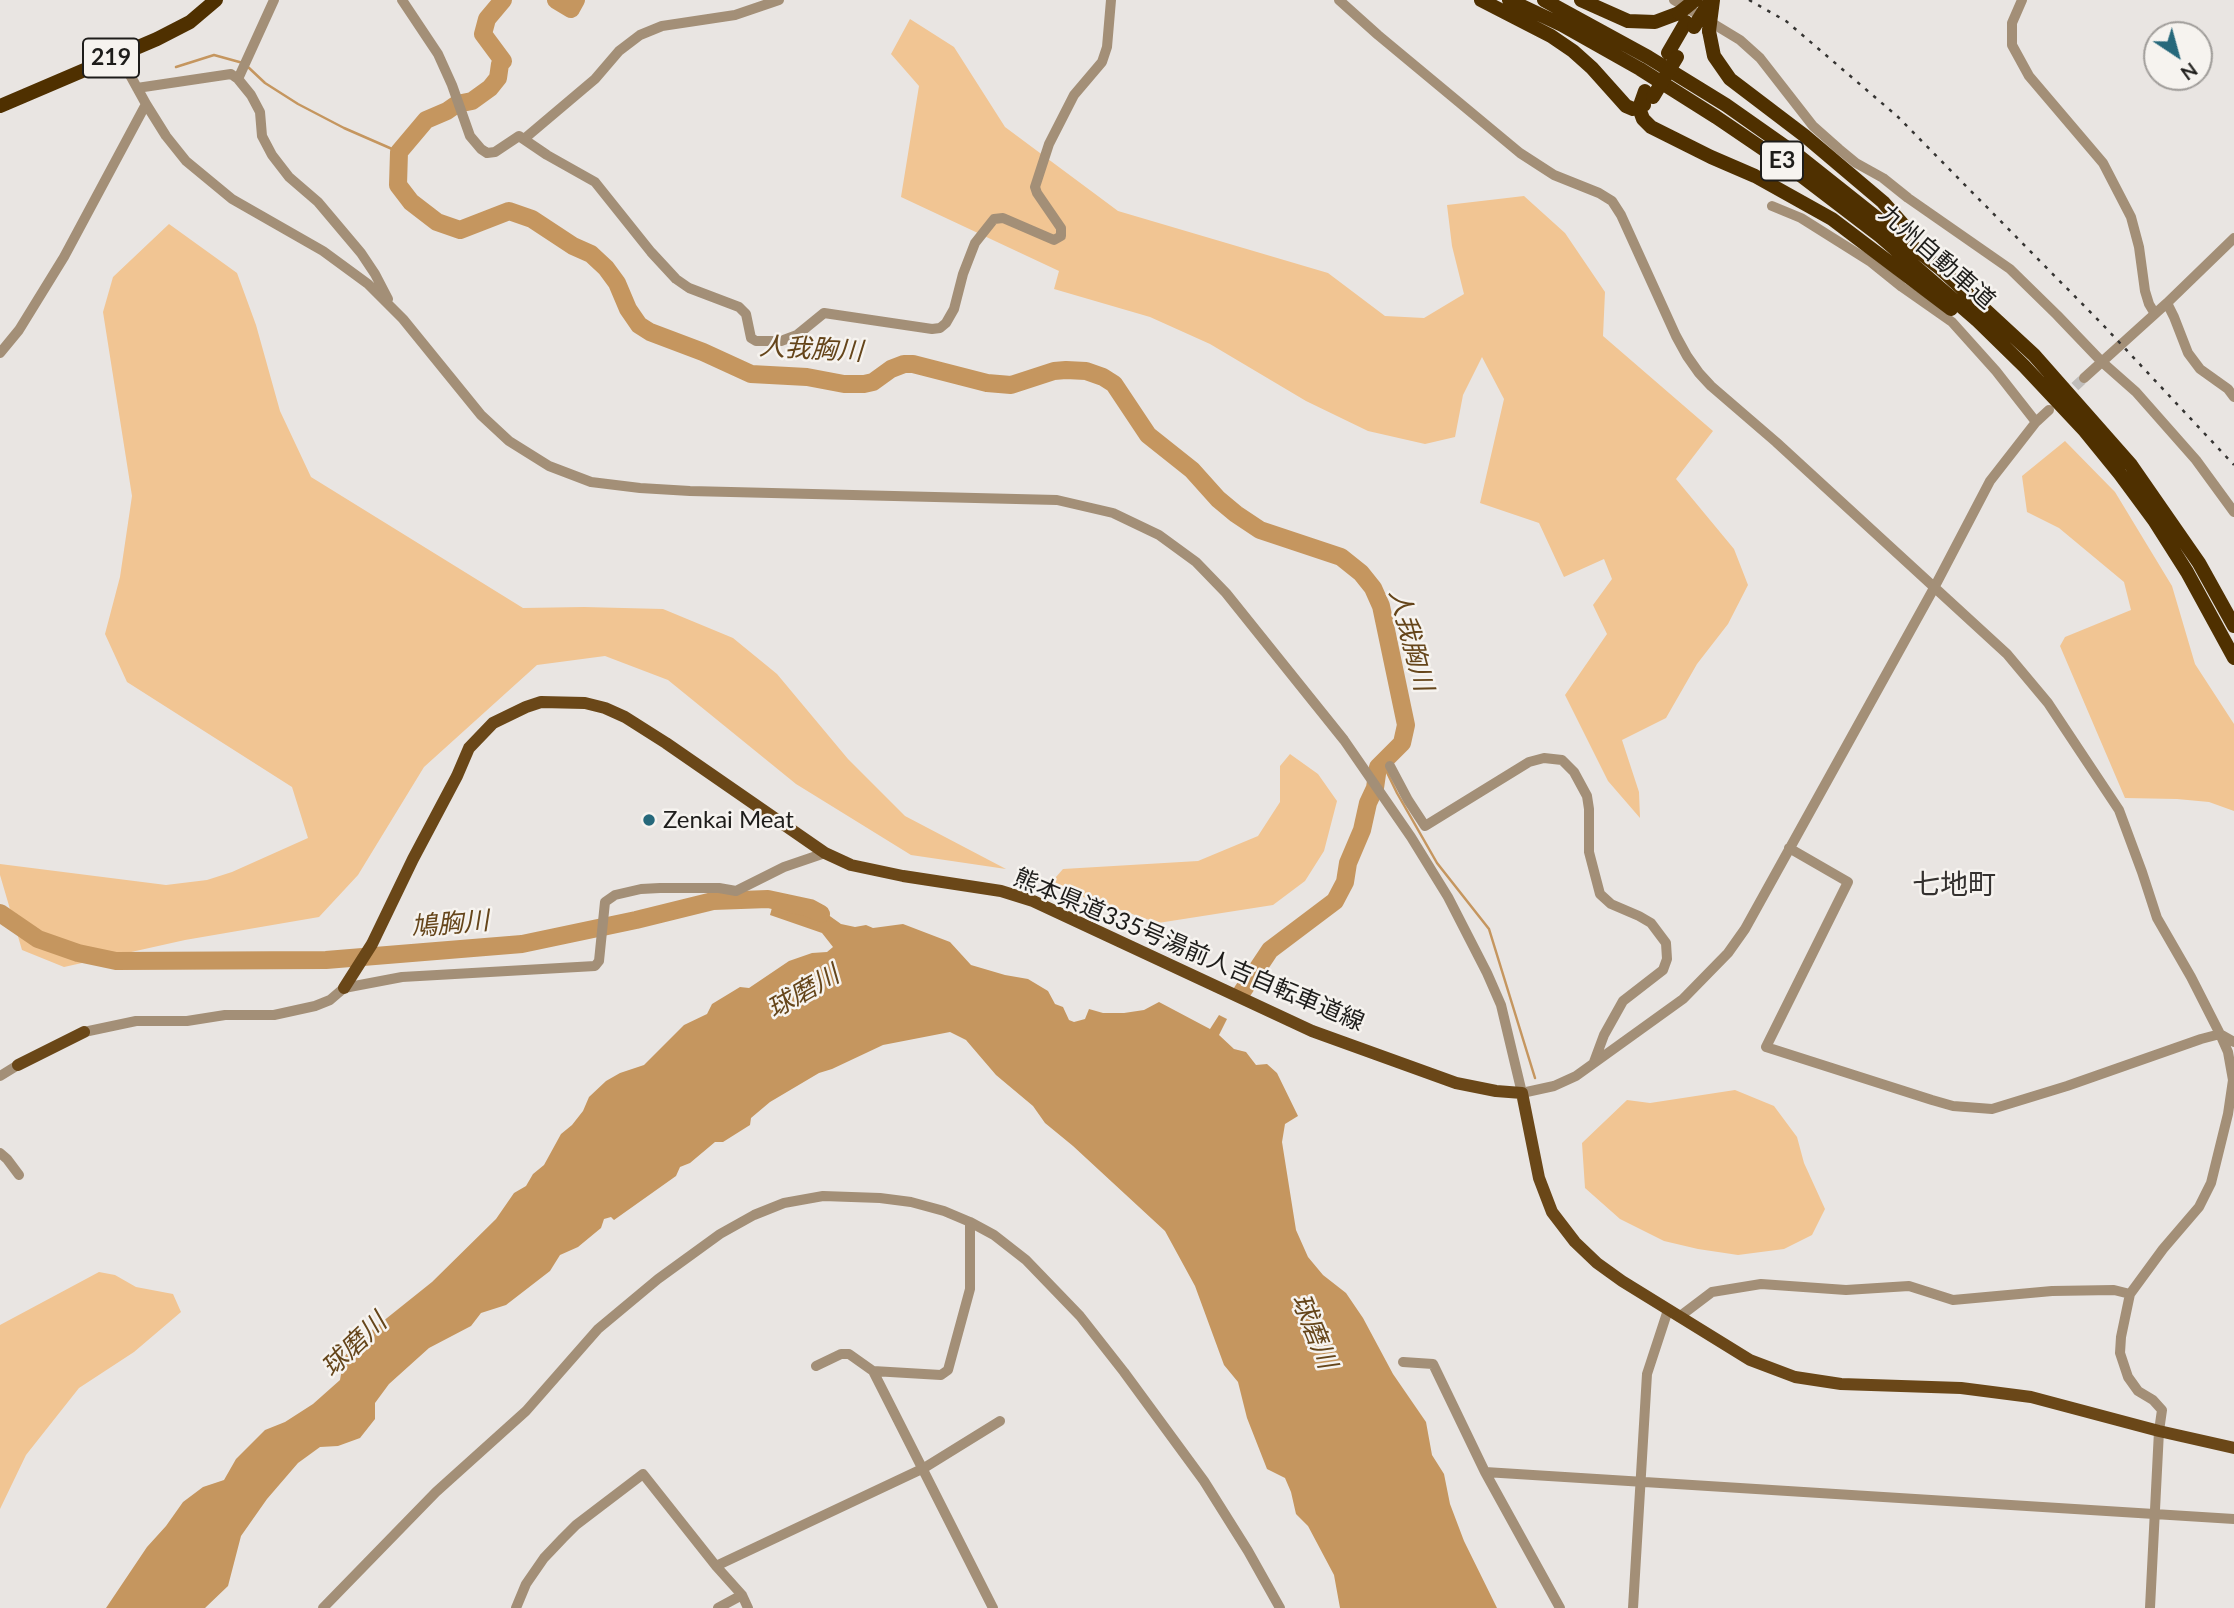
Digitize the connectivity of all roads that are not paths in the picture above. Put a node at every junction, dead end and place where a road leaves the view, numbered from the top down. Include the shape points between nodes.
1 (216, 0) edge
2 (274, 0) edge
3 (402, 0) edge
4 (779, 0) edge
5 (1111, 0) edge
6 (1339, 0) edge
7 (1481, 0) edge
8 (1508, 0) edge
9 (1544, 0) edge
10 (1581, 0) edge
11 (1697, 0) edge
12 (1712, 0) edge
13 (2022, 0) edge
14 (1683, 15) edge
15 (119, 55) junction
16 (238, 79) junction
17 (137, 88) junction
18 (146, 104) junction
19 (0, 106) edge
20 (1639, 108) junction
21 (524, 139) junction
22 (1772, 206) dead end
23 (2234, 239) edge
24 (1941, 269) junction
25 (2167, 303) junction
26 (393, 308) junction
27 (2155, 313) junction
28 (0, 353) edge
29 (2102, 362) junction
30 (2024, 366) junction
31 (2084, 378) tunnel mouth
32 (2234, 397) edge
33 (2049, 411) dead end
34 (2036, 422) junction
35 (2234, 512) edge
36 (1934, 588) junction
37 (2234, 626) edge
38 (2234, 658) edge
39 (1390, 766) dead end
40 (1789, 848) junction
41 (825, 853) junction
42 (344, 988) junction
43 (84, 1032) joint
44 (2220, 1034) junction
45 (2234, 1042) edge
46 (1594, 1062) junction
47 (18, 1065) joint
48 (0, 1076) edge
49 (1522, 1093) junction
50 (0, 1153) edge
51 (19, 1175) dead end
52 (971, 1222) junction
53 (2130, 1294) junction
54 (1674, 1313) junction
55 (1403, 1362) dead end
56 (816, 1366) dead end
57 (873, 1371) junction
58 (1000, 1421) dead end
59 (2159, 1431) junction
60 (2234, 1448) edge
61 (924, 1468) junction
62 (1485, 1472) junction
63 (1640, 1482) junction
64 (2155, 1515) junction
65 (2234, 1519) edge
66 (716, 1566) junction
67 (742, 1595) junction
68 (323, 1608) edge
69 (516, 1608) edge
70 (718, 1608) edge
71 (748, 1608) edge
72 (993, 1608) edge
73 (1280, 1608) edge
74 (1560, 1608) edge
75 (1633, 1608) edge
76 (2150, 1608) edge

1 - 15 highway, 219 via 190,22
2 - 16 street
3 - 21 street via 438,54 470,136 487,153 517,136
4 - 21 street via 735,15 662,26 640,35
5 - 21 street via 1102,62 1074,95 1049,144 1035,187 1062,236 1054,240 1003,218 994,219 975,243 954,309 940,328 824,313 787,340 756,341 739,307 676,279 595,182
6 - 36 street via 1520,153 1554,175 1612,201 1686,356 1699,373
7 - 20 highway via 1573,51 1626,107
8 - 30 highway, 九州自動車道 / E3 via 1640,69 1791,167 1880,236
9 - 24 highway, 九州自動車道 / E3 via 1726,105 1800,157
10 - 14 highway via 1628,21 1655,22
11 - 14 highway, bridge
12 - 14 highway, bridge
12 - 24 highway, bridge via 1709,31 1714,56 1730,79 1883,202
13 - 27 street via 2012,23 2012,45 2029,76 2103,163 2131,217 2145,291
14 - 20 highway, bridge via 1672,55
14 - 29 street via 1740,40 1812,126 1856,163 2010,269
15 - 17 street
15 - 19 highway, 219
16 - 17 street via 231,74
16 - 26 street via 260,112 262,136 272,155 361,253
17 - 18 street
18 - 26 street via 186,161 208,181 323,251
18 - 28 street via 64,257
20 - 30 highway via 1651,127 1832,219
22 - 34 street via 1801,218 1871,262 1952,322
23 - 25 street
24 - 37 highway, 九州自動車道 / E3 via 2034,355 2131,465 2199,563
25 - 27 street
25 - 32 street via 2194,361
26 - 49 street via 481,415 509,441 549,466 591,482 690,491 1057,500 1112,513 1159,535 1196,562 1226,593 1344,740 1397,815 1448,897 1487,973 1500,1005
27 - 29 street
29 - 31 street
29 - 35 street via 2136,392 2196,460
30 - 38 highway, 九州自動車道 / E3 via 2085,431 2154,520
33 - 34 street
34 - 36 street via 1990,481
36 - 40 street
36 - 44 street via 2022,670 2119,810 2157,918
39 - 46 street via 1425,826 1530,762 1562,760 1574,772 1590,809 1589,852 1600,894 1651,923 1666,943 1662,970 1623,1000
40 - 44 street via 1848,882 1766,1047 1953,1106 1992,1109
40 - 46 street via 1728,953 1684,999
41 - 42 street via 736,891 641,889 615,894 605,902 595,966 402,976
41 - 42 main road, 熊本県道335号湯前人吉自転車道線 via 625,717 584,703 541,702 494,723 468,748 372,944
41 - 49 main road, 熊本県道335号湯前人吉自転車道線 via 870,870 1001,891 1033,901 1312,1031 1456,1083
42 - 43 street via 315,1006 274,1015 136,1021
43 - 47 main road
44 - 45 street
44 - 53 street via 2233,1080 2211,1183 2199,1207
46 - 49 street via 1554,1086
47 - 48 street
49 - 54 main road via 1539,1178 1552,1212 1597,1263
50 - 51 street
52 - 57 street via 970,1289 948,1370 941,1375
52 - 68 street via 911,1202 823,1196 784,1203 720,1234 598,1329 526,1411 436,1492
52 - 73 street via 1026,1260 1080,1316 1204,1482
53 - 54 street via 2052,1291 1953,1300 1909,1286 1846,1290 1760,1284 1712,1292
53 - 59 street via 2120,1353 2138,1391 2162,1410
54 - 59 main road via 1750,1360 1795,1377 2031,1397
54 - 63 street via 1647,1374
55 - 62 street via 1433,1364
56 - 57 street via 849,1354
57 - 61 street
58 - 61 street
59 - 60 main road
59 - 64 street
61 - 66 street
61 - 72 street
62 - 63 street
62 - 74 street
63 - 64 street
63 - 75 street
64 - 65 street
64 - 76 street
66 - 67 street
66 - 69 street via 643,1474 576,1525 544,1558
67 - 70 street
67 - 71 street

